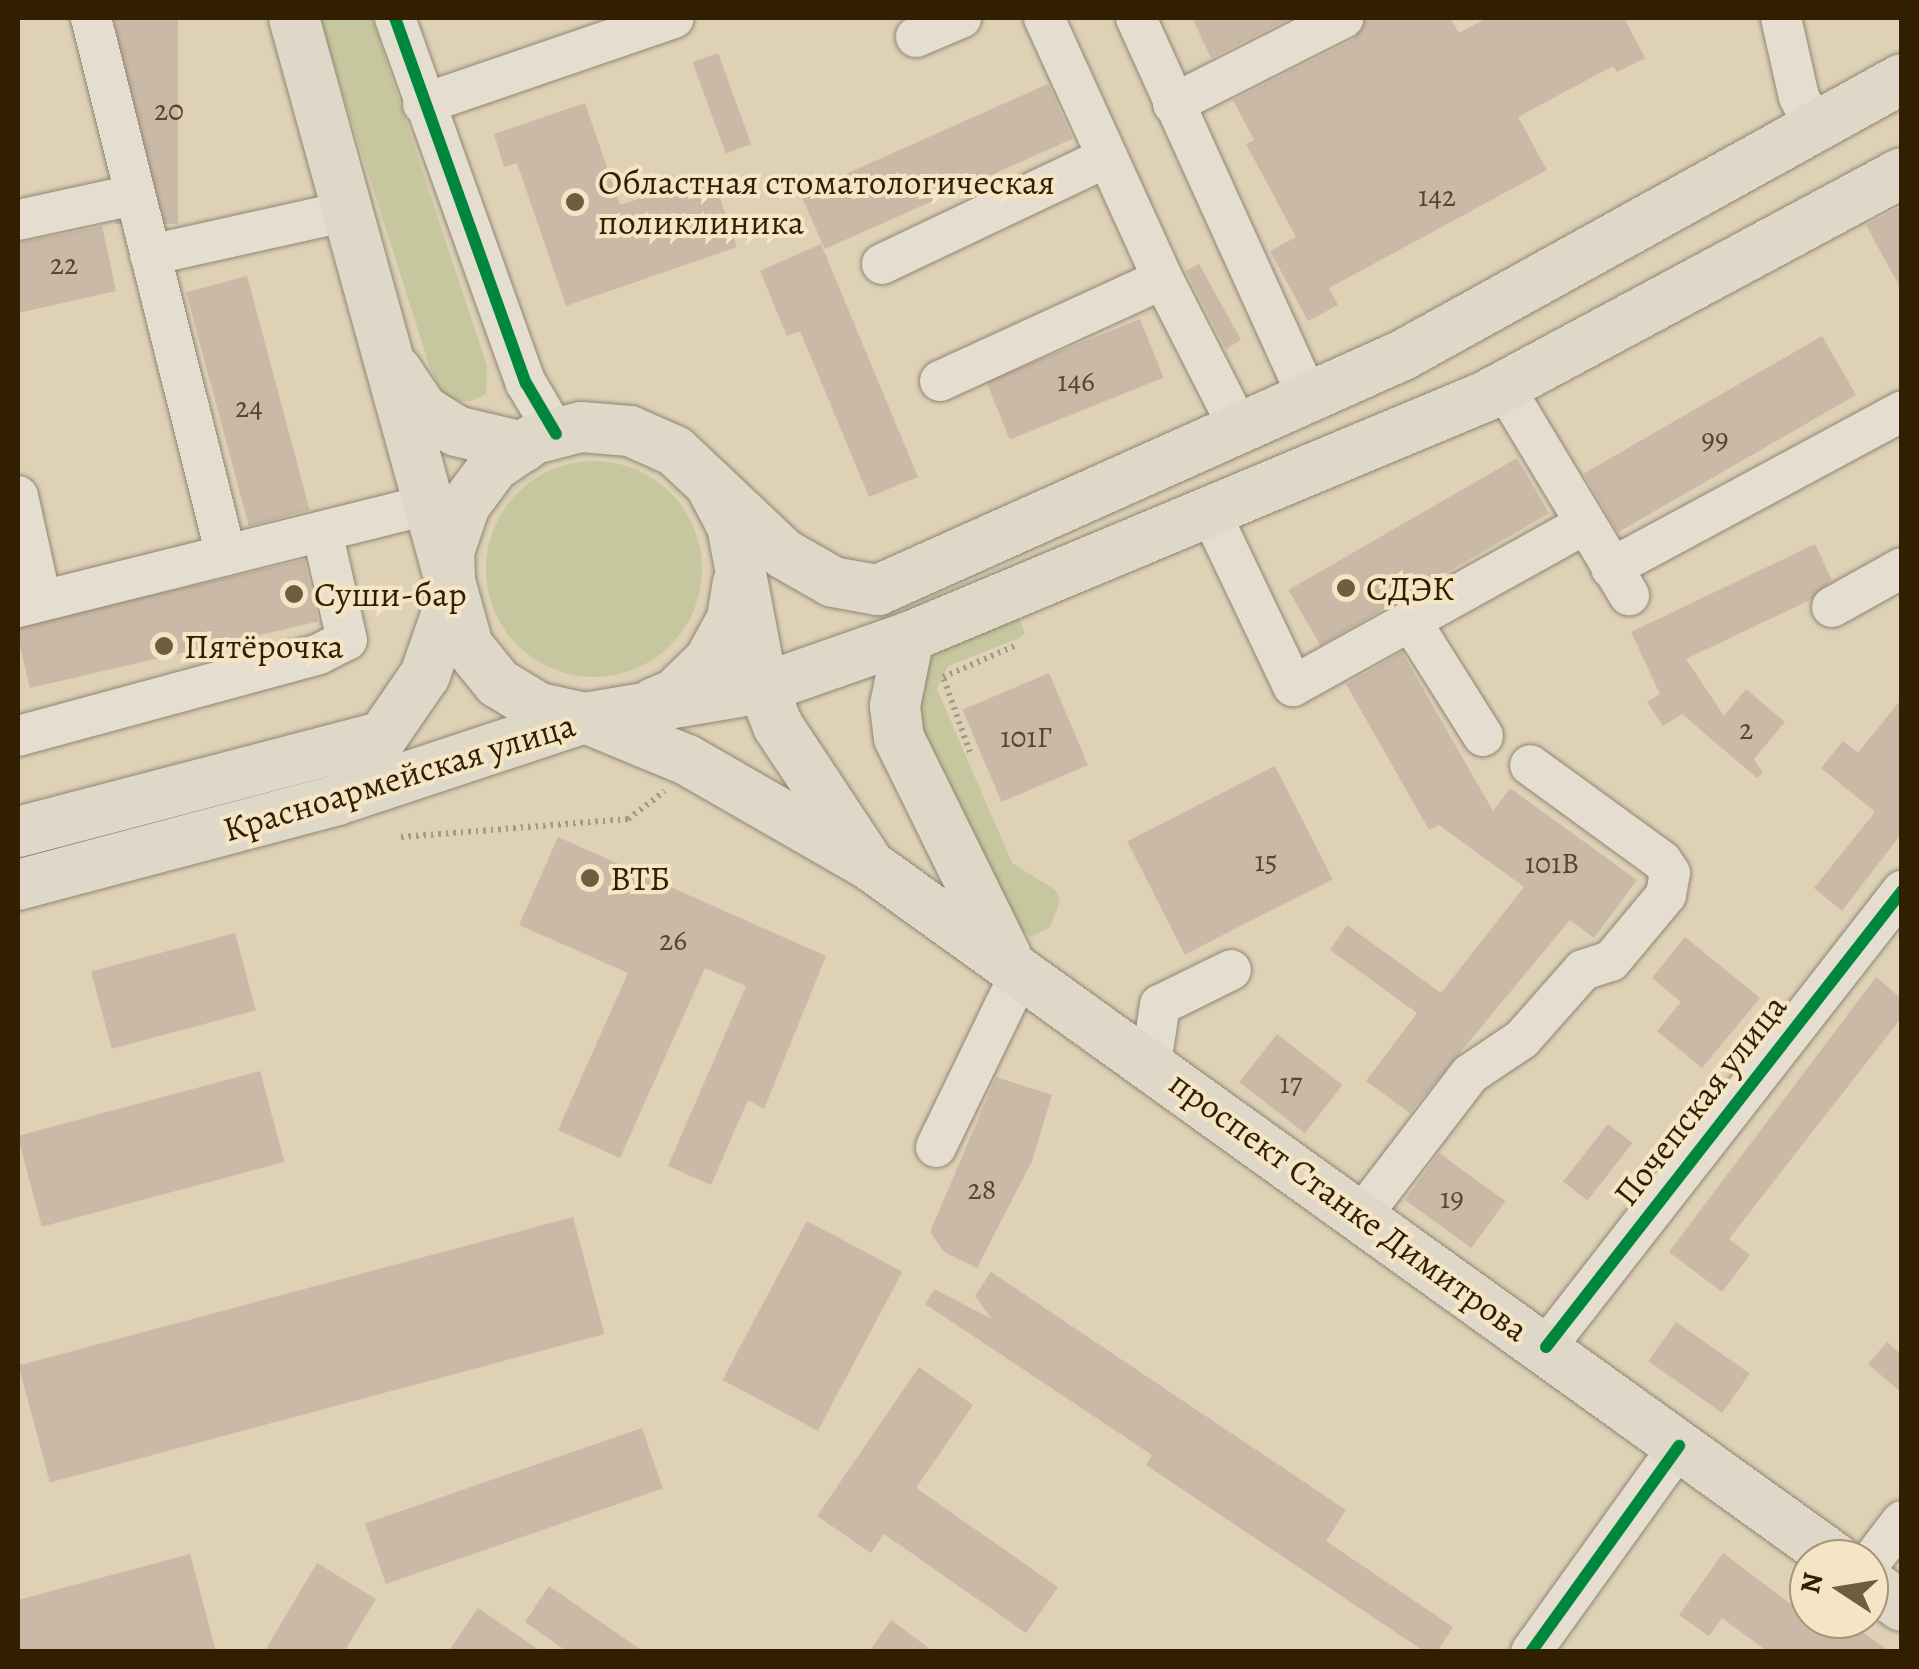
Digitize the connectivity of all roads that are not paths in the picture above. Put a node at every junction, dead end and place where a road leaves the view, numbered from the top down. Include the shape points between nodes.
1 (91, 18) edge
2 (294, 18) edge
3 (395, 18) edge
4 (673, 18) edge
5 (962, 18) edge
6 (1044, 18) edge
7 (1136, 18) edge
8 (1343, 18) edge
9 (1781, 18) edge
10 (916, 38) dead end
11 (1902, 79) edge
12 (424, 104) junction
13 (1174, 104) junction
14 (1814, 126) junction
15 (1108, 158) junction
16 (1902, 173) edge
17 (134, 195) junction
18 (348, 212) junction
19 (18, 220) edge
20 (150, 255) junction
21 (882, 264) dead end
22 (1162, 279) junction
23 (389, 358) junction
24 (940, 381) dead end
25 (1504, 387) junction
26 (1308, 398) junction
27 (1902, 412) edge
28 (1239, 428) junction
29 (540, 440) junction
30 (710, 484) junction
31 (18, 496) edge
32 (427, 505) junction
33 (1210, 512) junction
34 (1585, 524) junction
35 (322, 532) junction
36 (226, 555) junction
37 (1902, 568) edge
38 (740, 573) junction
39 (451, 600) junction
40 (29, 604) edge
41 (1832, 607) dead end
42 (1410, 620) junction
43 (909, 637) junction
44 (763, 688) junction
45 (608, 716) junction
46 (18, 736) edge
47 (1483, 736) dead end
48 (1530, 765) dead end
49 (18, 832) edge
50 (872, 866) junction
51 (18, 885) edge
52 (1902, 891) edge
53 (1015, 965) junction
54 (1230, 970) dead end
55 (1151, 1063) junction
56 (936, 1148) dead end
57 (1362, 1216) junction
58 (1546, 1347) junction
59 (1679, 1446) junction
60 (1808, 1539) edge
61 (1531, 1652) edge

1 - 17 street
2 - 18 main road
3 - 12 street
4 - 12 street
5 - 10 street
6 - 15 street
7 - 13 street
8 - 13 street
9 - 14 street via 1800,98
11 - 14 main road
12 - 29 street via 526,383
13 - 26 street
14 - 26 main road via 1403,355
15 - 21 street
15 - 22 street
16 - 25 main road
17 - 19 street
17 - 20 street
18 - 20 street
18 - 23 main road
20 - 36 street
22 - 24 street
22 - 28 street
23 - 29 main road via 423,410 456,431
23 - 32 main road
25 - 33 main road
25 - 34 street
26 - 28 main road
27 - 34 street via 1620,581
28 - 30 main road via 878,590 834,582 784,554
29 - 30 main road via 581,427 630,431 674,451
29 - 39 main road via 494,466 465,505 450,552
30 - 38 main road via 732,526
31 - 40 street
32 - 35 street
32 - 39 main road
33 - 42 street via 1292,686
33 - 43 main road
34 - 42 street
35 - 36 street
35 - 46 street via 346,640 319,654
36 - 40 street
37 - 41 street
38 - 44 main road
38 - 45 main road via 732,620 709,661 675,694
39 - 45 main road via 468,646 498,683 539,708
39 - 49 main road, Красноармейская улица via 426,675 383,736
42 - 47 street
43 - 44 main road
43 - 53 main road, проспект Станке Димитрова via 895,706 899,738
44 - 45 main road
44 - 50 main road via 778,726
45 - 50 main road, Красноармейская улица
45 - 51 main road, Красноармейская улица via 337,800
48 - 57 street via 1662,860 1670,873 1666,895 1611,960 1583,970 1522,1038 1470,1074
50 - 53 main road, проспект Станке Димитрова
52 - 58 street, Почепская улица
53 - 55 main road, проспект Станке Димитрова
53 - 56 street
54 - 55 street via 1160,1005
55 - 57 main road, проспект Станке Димитрова
57 - 58 main road, проспект Станке Димитрова
58 - 59 main road, проспект Станке Димитрова
59 - 60 main road, проспект Станке Димитрова
59 - 61 street

